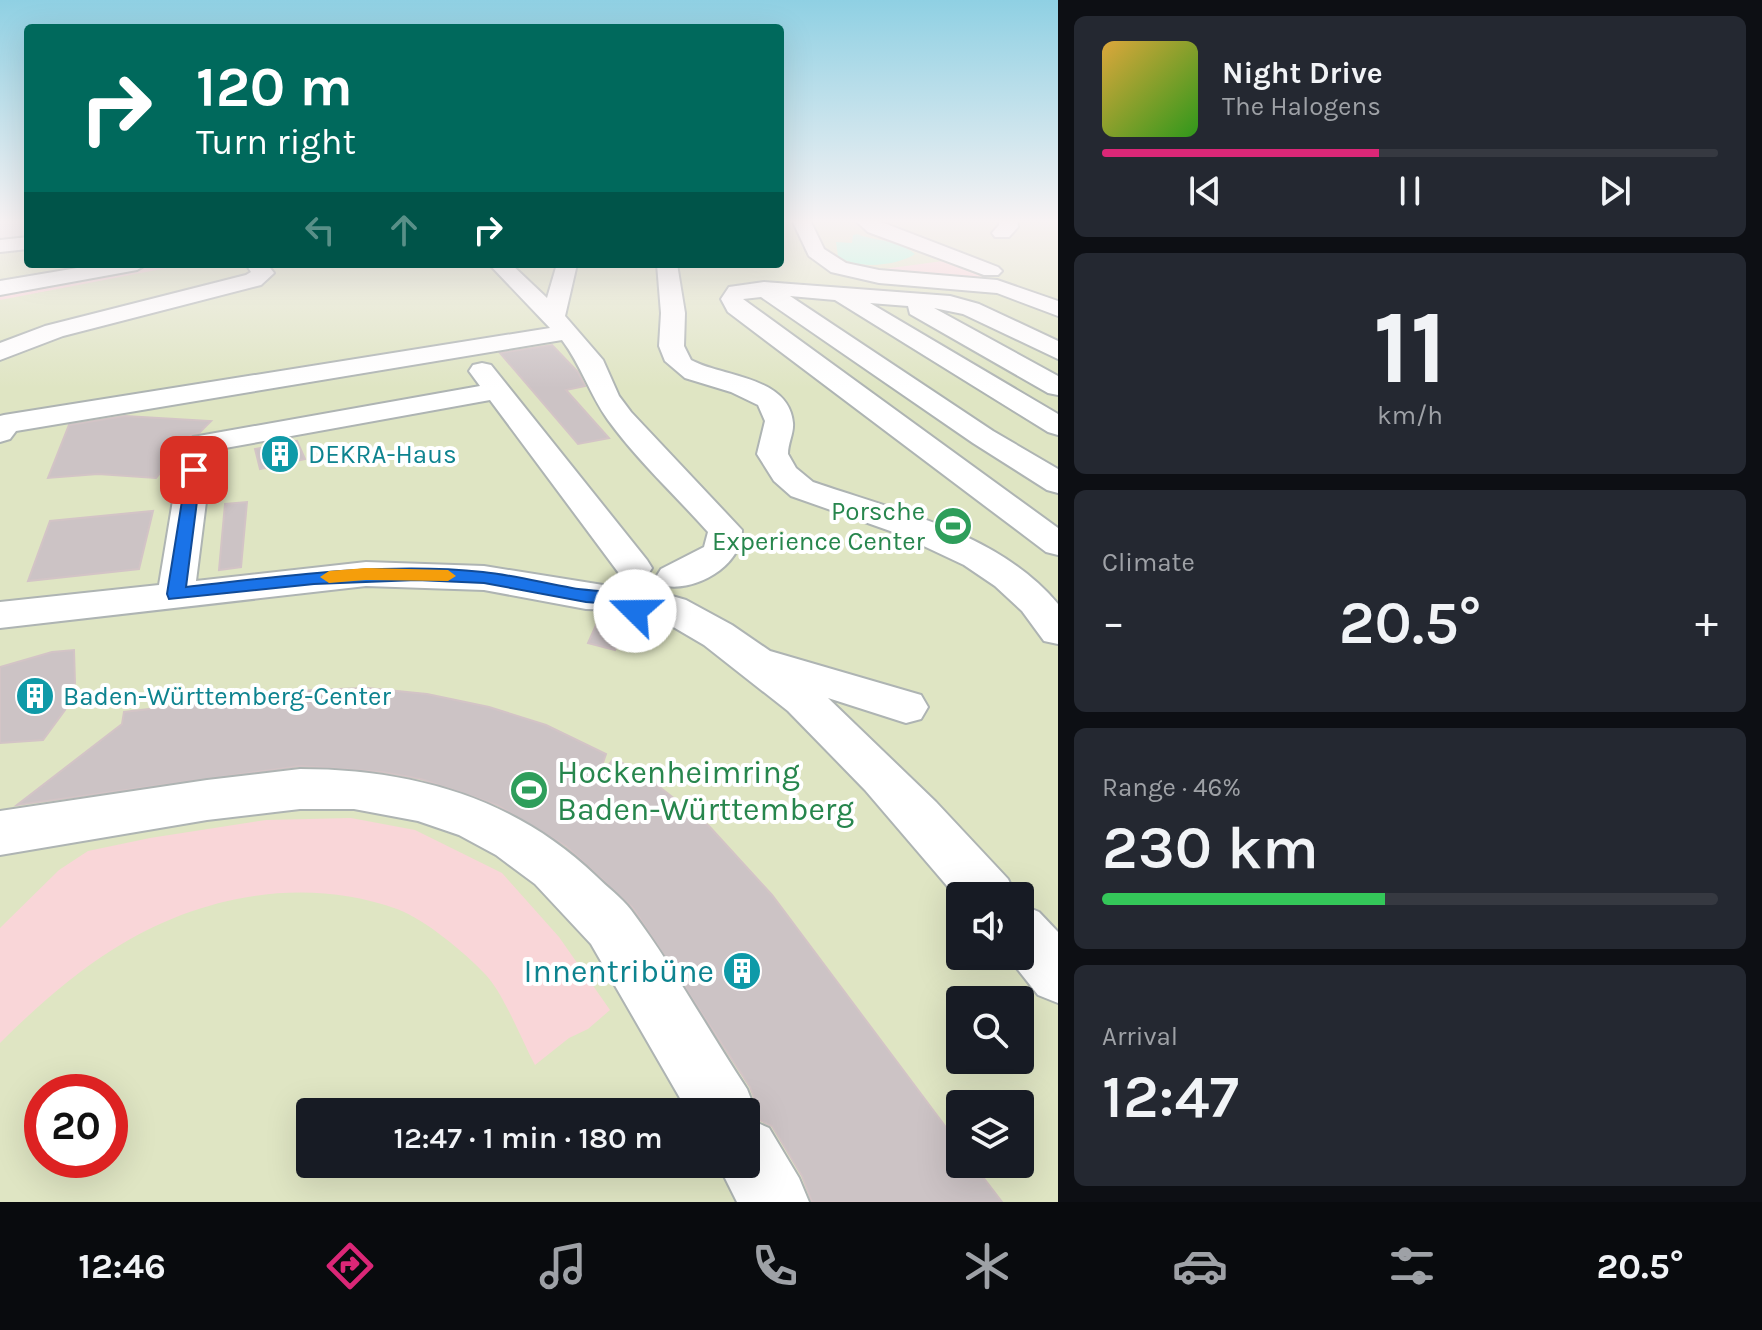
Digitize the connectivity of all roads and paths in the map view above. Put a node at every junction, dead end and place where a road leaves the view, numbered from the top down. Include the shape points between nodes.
1 (68, 276) edge
2 (259, 276) edge
3 (511, 276) edge
4 (566, 276) edge
5 (669, 276) edge
6 (784, 276) edge
7 (815, 276) edge
8 (817, 276) edge
9 (835, 276) edge
10 (897, 276) edge
11 (1004, 276) edge
12 (0, 288) edge
13 (764, 289) junction
14 (841, 293) junction
15 (1058, 296) edge
16 (898, 298) junction
17 (112, 305) dead end
18 (1058, 309) edge
19 (86, 325) junction
20 (560, 325) junction
21 (1058, 325) edge
22 (465, 349) junction
23 (1058, 351) edge
24 (0, 352) edge
25 (908, 359) dead end
26 (1058, 387) edge
27 (213, 390) junction
28 (496, 391) junction
29 (4, 425) edge
30 (1058, 426) edge
31 (225, 438) junction
32 (1058, 483) edge
33 (1058, 544) edge
34 (625, 583) junction
35 (673, 593) junction
36 (176, 594) junction
37 (0, 616) edge
38 (1058, 631) edge
39 (759, 664) junction
40 (906, 707) dead end
41 (0, 833) edge
42 (976, 882) edge
43 (1034, 947) edge
44 (1058, 975) edge
45 (715, 1098) edge
46 (760, 1176) edge
47 (775, 1202) edge

1 - 12 lane
2 - 19 lane
3 - 20 lane
4 - 20 lane
5 - 38 lane via 672,354 694,371 768,400 779,424 771,447 784,475 802,489 946,543 999,570 1033,598
6 - 13 lane
7 - 25 lane
8 - 14 lane
9 - 21 lane via 987,298
10 - 18 lane via 992,286
11 - 15 lane
13 - 32 lane
13 - 33 lane via 737,292 733,303
14 - 16 lane
14 - 30 lane
16 - 23 lane via 971,309
16 - 26 lane
17 - 19 lane
19 - 24 lane
20 - 22 lane
20 - 35 lane via 590,360 621,418 725,530 721,550
22 - 27 lane
22 - 28 lane
27 - 29 lane
27 - 31 lane
28 - 31 lane
28 - 34 lane
31 - 36 lane via 204,443 193,453
34 - 35 lane via 656,569
34 - 36 lane via 586,597 484,578 417,574 304,579
35 - 39 lane via 697,622
36 - 37 lane
39 - 40 lane
39 - 42 lane via 881,779
41 - 45 lane via 300,789 354,789 475,819 553,868 610,926
43 - 44 lane
46 - 47 lane

